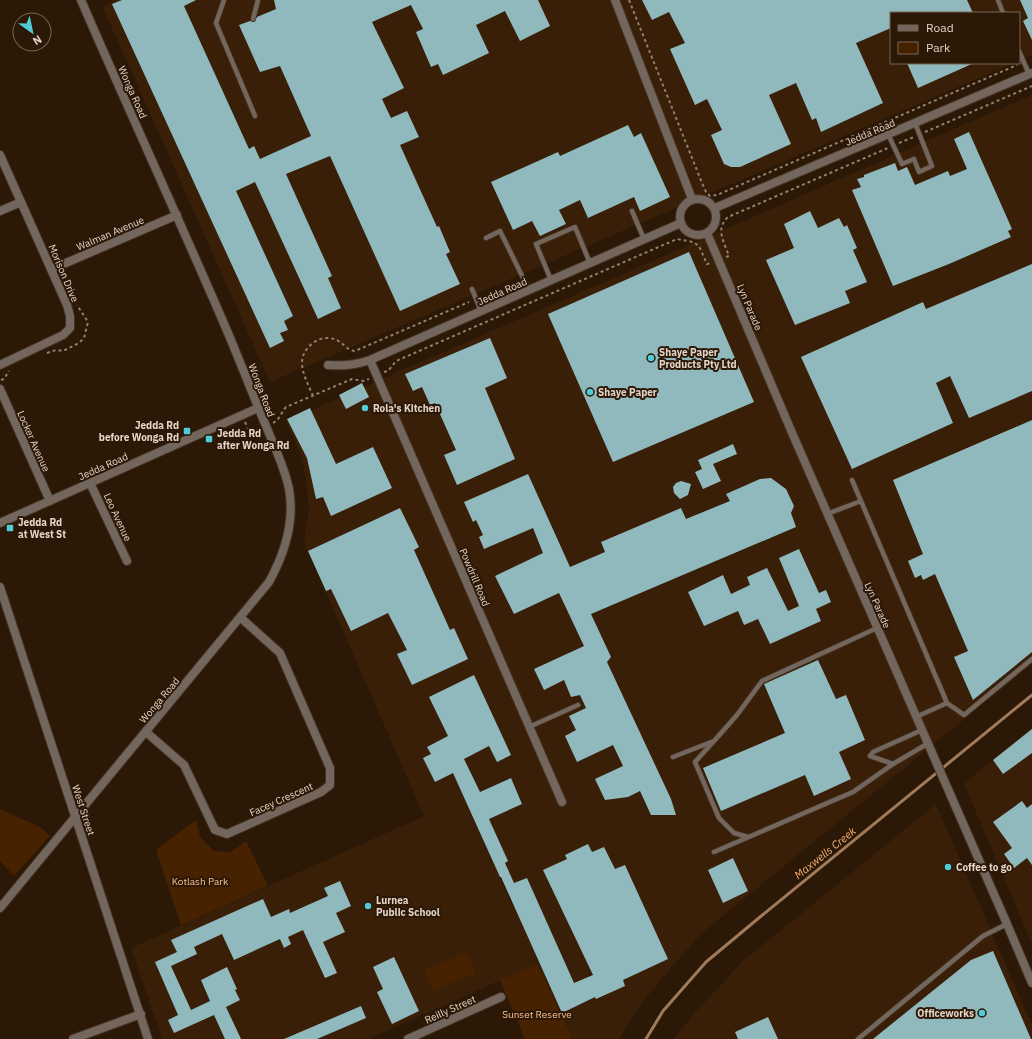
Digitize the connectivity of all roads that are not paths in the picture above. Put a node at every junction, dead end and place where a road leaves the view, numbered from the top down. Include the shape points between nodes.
1 (81, 0) edge
2 (224, 0) edge
3 (258, 0) edge
4 (615, 0) edge
5 (998, 0) edge
6 (1004, 12) edge
7 (253, 19) dead end
8 (1020, 53) edge
9 (1030, 74) edge
10 (255, 116) dead end
11 (915, 123) junction
12 (888, 134) junction
13 (0, 155) edge
14 (692, 199) junction
15 (20, 202) junction
16 (715, 208) junction
17 (0, 211) edge
18 (632, 211) dead end
19 (177, 215) junction
20 (681, 223) junction
21 (707, 233) junction
22 (486, 238) dead end
23 (644, 239) junction
24 (590, 263) junction
25 (52, 269) junction
26 (551, 280) junction
27 (472, 289) dead end
28 (529, 290) junction
29 (481, 311) junction
30 (370, 360) junction
31 (328, 364) dead end
32 (0, 365) edge
33 (0, 389) edge
34 (258, 408) junction
35 (852, 480) dead end
36 (90, 483) junction
37 (50, 501) junction
38 (861, 501) junction
39 (827, 514) junction
40 (0, 523) edge
41 (127, 560) dead end
42 (0, 587) edge
43 (241, 618) junction
44 (877, 628) junction
45 (1032, 659) edge
46 (947, 703) junction
47 (578, 705) dead end
48 (916, 717) junction
49 (529, 727) junction
50 (922, 730) junction
51 (146, 732) junction
52 (714, 741) junction
53 (928, 744) junction
54 (673, 757) dead end
55 (893, 764) junction
56 (562, 802) dead end
57 (76, 817) junction
58 (748, 837) junction
59 (714, 852) dead end
60 (0, 908) edge
61 (1007, 924) junction
62 (1032, 983) edge
63 (501, 997) dead end
64 (141, 1014) junction
65 (73, 1039) edge
66 (148, 1039) edge
67 (408, 1039) edge
68 (858, 1039) edge

1 - 19 street, Wonga Road
2 - 10 lane via 216,23
3 - 7 lane
4 - 14 street
5 - 6 lane
8 - 9 lane
9 - 11 street, Jedda Road
11 - 12 street, Jedda Road
11 - 12 lane via 932,166 919,172 914,159 902,164
12 - 16 street, Jedda Road
13 - 15 street, Morison Drive
14 - 16 street via 703,199
14 - 20 street via 683,206
15 - 17 street
15 - 25 street, Morison Drive
16 - 21 street via 717,220
18 - 23 lane
19 - 25 street, Walman Avenue
19 - 34 street, Wonga Road
20 - 21 street via 689,232 701,235
20 - 23 street, Jedda Road
21 - 39 street, Lyn Parade
22 - 28 lane via 500,231
23 - 24 street, Jedda Road
24 - 26 street, Jedda Road
24 - 26 lane via 575,227 536,244
25 - 32 street, Morison Drive via 67,305 70,328 63,335
26 - 28 street, Jedda Road
27 - 29 lane
28 - 29 street, Jedda Road
29 - 30 street, Jedda Road
30 - 31 street, Jedda Road via 354,365
30 - 49 street, Powdrill Road
33 - 37 street, Locker Avenue
34 - 36 street, Jedda Road
34 - 43 street, Wonga Road via 278,455 288,488 291,517 279,564 269,582
35 - 38 lane
36 - 37 street, Jedda Road
36 - 41 street, Leo Avenue
37 - 40 street, Jedda Road
38 - 39 lane
38 - 46 lane
39 - 44 street, Lyn Parade
42 - 57 street, West Street
43 - 51 street, Wonga Road
43 - 51 street, Facey Crescent via 280,653 330,768 330,784 321,792 227,834 215,830 184,765
44 - 48 street, Lyn Parade
44 - 52 lane via 762,681
45 - 46 lane via 964,715
46 - 48 lane
47 - 49 lane
48 - 50 street, Lyn Parade
49 - 56 street, Powdrill Road
50 - 53 street, Lyn Parade
50 - 55 lane via 872,752 870,756
51 - 57 street, Wonga Road
52 - 54 lane
52 - 58 lane via 695,762 719,818 734,833
53 - 55 lane
53 - 61 street, Lyn Parade
55 - 58 lane via 853,792
57 - 60 street, Wonga Road
57 - 64 street, West Street
58 - 59 lane
61 - 62 street, Lyn Parade
61 - 68 lane via 983,936
63 - 67 street, Reilly Street
64 - 65 street
64 - 66 street, West Street

